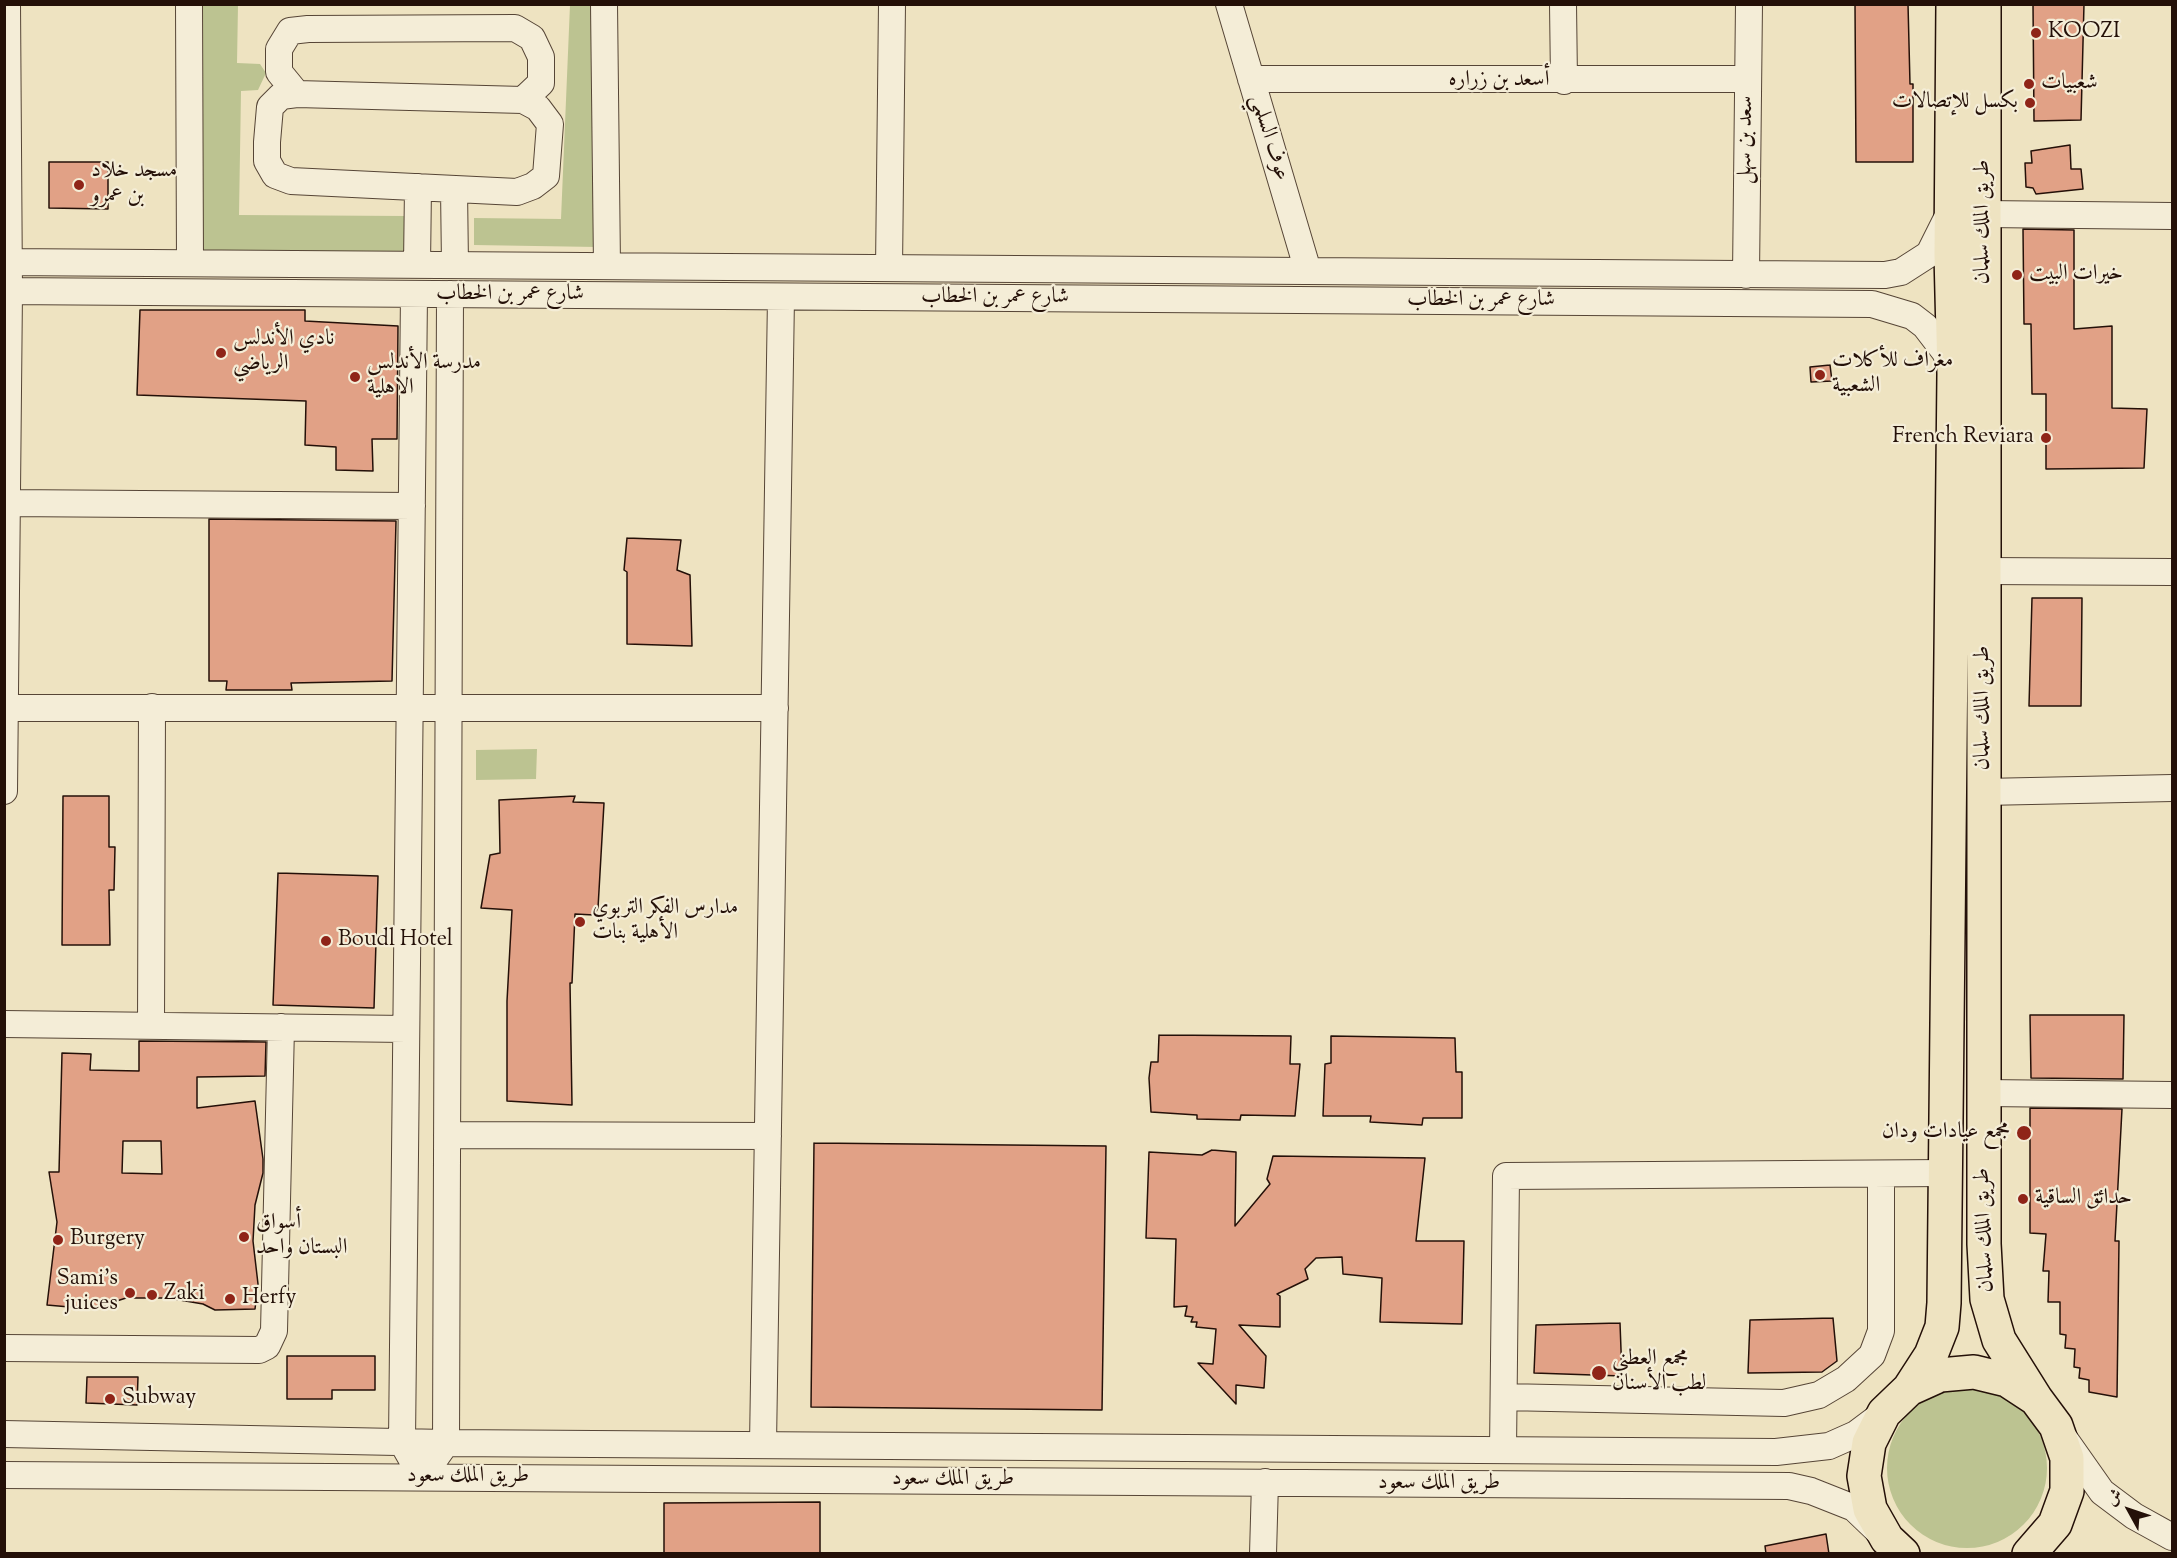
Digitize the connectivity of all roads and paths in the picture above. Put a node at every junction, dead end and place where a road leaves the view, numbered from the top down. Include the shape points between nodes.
1 (7, 4) edge
2 (189, 4) edge
3 (604, 4) edge
4 (892, 4) edge
5 (1228, 4) edge
6 (1563, 4) edge
7 (1749, 4) edge
8 (1953, 4) edge
9 (1984, 4) edge
10 (1251, 79) junction
11 (1748, 79) junction
12 (1564, 81) junction
13 (297, 94) junction
14 (524, 100) junction
15 (418, 187) junction
16 (454, 189) junction
17 (1952, 208) junction
18 (1984, 214) junction
19 (2172, 216) edge
20 (7, 262) edge
21 (190, 263) junction
22 (417, 265) junction
23 (455, 265) junction
24 (607, 266) junction
25 (889, 268) junction
26 (1308, 271) junction
27 (1746, 275) junction
28 (7, 291) edge
29 (414, 294) junction
30 (450, 294) junction
31 (781, 297) junction
32 (1954, 374) junction
33 (7, 503) junction
34 (412, 506) junction
35 (1984, 571) junction
36 (2172, 572) edge
37 (152, 707) junction
38 (5, 708) edge
39 (450, 708) junction
40 (775, 708) junction
41 (410, 709) junction
42 (2172, 788) edge
43 (4, 791) edge
44 (1984, 792) junction
45 (4, 1024) edge
46 (151, 1026) junction
47 (281, 1027) junction
48 (406, 1029) junction
49 (1984, 1093) junction
50 (2172, 1095) edge
51 (447, 1135) junction
52 (768, 1136) junction
53 (1945, 1173) junction
54 (1881, 1174) junction
55 (4, 1348) edge
56 (1909, 1389) junction
57 (1504, 1397) junction
58 (2036, 1399) junction
59 (1884, 1413) junction
60 (2056, 1426) junction
61 (4, 1434) edge
62 (402, 1442) junction
63 (446, 1443) junction
64 (763, 1444) junction
65 (1503, 1450) junction
66 (4, 1475) edge
67 (422, 1477) junction
68 (1265, 1482) junction
69 (2172, 1537) edge
70 (1895, 1546) edge
71 (2032, 1552) edge
72 (1263, 1554) edge

1 - 20 street
2 - 21 street
3 - 24 street
4 - 25 street
5 - 10 street, عوف السلمي
6 - 12 street
7 - 11 street, سعد بن سهل
8 - 17 main road, طريق الملك سلمان
9 - 18 main road, طريق الملك سلمان
10 - 12 street, أسعد بن زراره
10 - 26 street, عوف السلمي
11 - 12 street, أسعد بن زراره
11 - 27 street, سعد بن سهل
13 - 14 street
13 - 14 street via 279,72 279,50 290,31 515,28 532,38 541,57 541,82
13 - 15 street via 281,96 270,107 267,161 275,175 291,181
14 - 16 street via 538,108 550,124 546,176 517,192
15 - 16 street
15 - 22 street
16 - 23 street
17 - 27 street, شارع عمر بن الخطاب via 1929,254 1901,272
17 - 32 main road, طريق الملك سلمان
18 - 19 street
18 - 35 main road, طريق الملك سلمان
20 - 21 street, شارع عمر بن الخطاب
20 - 28 street
21 - 22 street, شارع عمر بن الخطاب
22 - 23 street, شارع عمر بن الخطاب
23 - 24 street, شارع عمر بن الخطاب
24 - 25 street, شارع عمر بن الخطاب
25 - 26 street, شارع عمر بن الخطاب
26 - 27 street, شارع عمر بن الخطاب
28 - 29 street, شارع عمر بن الخطاب
28 - 33 street
29 - 30 street, شارع عمر بن الخطاب
29 - 34 street
30 - 31 street, شارع عمر بن الخطاب
30 - 39 street
31 - 32 street, شارع عمر بن الخطاب via 1872,304 1912,316 1925,326 1945,352
31 - 40 street
32 - 53 main road, طريق الملك سلمان
33 - 34 street
33 - 38 street
34 - 41 street
35 - 36 street
35 - 44 main road, طريق الملك سلمان
37 - 38 street
37 - 41 street
37 - 46 street
38 - 43 street
39 - 40 street
39 - 41 street
39 - 51 street
40 - 52 street
41 - 48 street
42 - 44 street
44 - 49 main road, طريق الملك سلمان
45 - 46 street
46 - 47 street
47 - 48 street
47 - 55 street via 274,1331 267,1346 260,1350
48 - 62 street
49 - 50 street
49 - 58 main road, طريق الملك سلمان via 1987,1299 1999,1341
51 - 52 street
51 - 63 street
52 - 64 street
53 - 54 street
53 - 56 main road, طريق الملك سلمان via 1942,1328
54 - 57 street via 1881,1331 1872,1355 1846,1379 1819,1395 1784,1403
54 - 57 street via 1506,1176
56 - 58 main road via 1940,1375 1974,1372 2007,1380
56 - 59 main road
57 - 65 street
58 - 60 main road, طريق الملك سلمان
59 - 65 street, طريق الملك سعود via 1856,1434 1828,1446 1798,1451
59 - 70 main road via 1869,1443 1864,1476 1870,1509
60 - 69 street via 2102,1492
60 - 71 main road, طريق الملك سلمان via 2067,1458 2067,1491 2055,1524
61 - 62 street, طريق الملك سعود
62 - 63 street, طريق الملك سعود
62 - 67 street
63 - 64 street, طريق الملك سعود
63 - 67 street
64 - 65 street, طريق الملك سعود
66 - 67 street, طريق الملك سعود
67 - 68 street, طريق الملك سعود
68 - 70 street, طريق الملك سعود via 1789,1486 1854,1508
68 - 72 street

